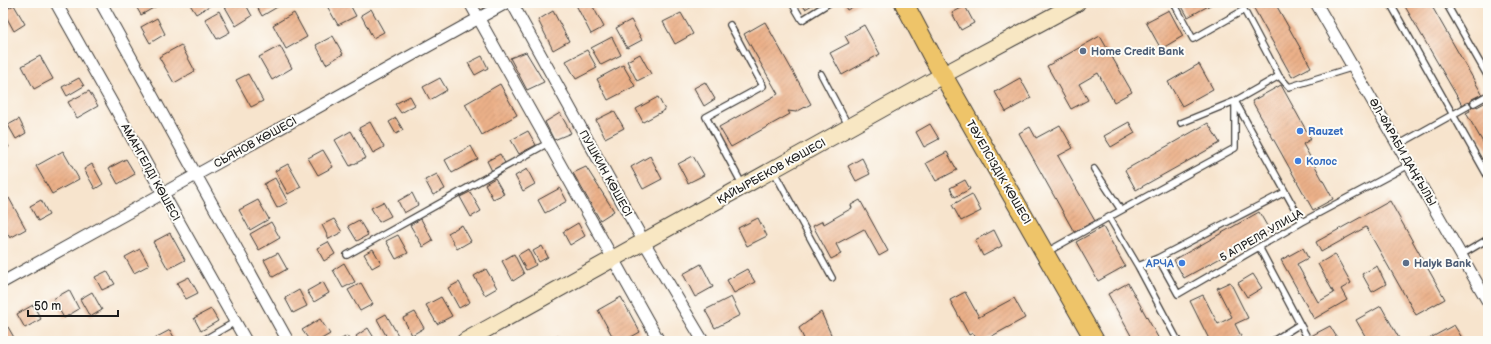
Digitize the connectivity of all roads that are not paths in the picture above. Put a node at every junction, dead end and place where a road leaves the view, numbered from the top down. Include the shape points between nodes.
1 (56, 3) edge
2 (101, 3) edge
3 (470, 3) edge
4 (506, 3) edge
5 (512, 3) edge
6 (792, 3) edge
7 (829, 3) edge
8 (904, 3) edge
9 (1077, 3) edge
10 (1174, 3) edge
11 (1316, 3) edge
12 (1390, 3) edge
13 (1446, 3) edge
14 (478, 18) junction
15 (730, 25) dead end
16 (1354, 67) junction
17 (821, 74) dead end
18 (943, 75) junction
19 (1279, 76) junction
20 (1488, 77) edge
21 (1488, 94) edge
22 (1235, 101) junction
23 (1474, 102) dead end
24 (1468, 106) dead end
25 (1452, 115) junction
26 (1181, 123) dead end
27 (850, 127) junction
28 (548, 144) junction
29 (1398, 145) junction
30 (1410, 165) junction
31 (1094, 169) dead end
32 (773, 170) junction
33 (196, 175) junction
34 (1488, 177) edge
35 (744, 186) junction
36 (1285, 192) junction
37 (163, 193) junction
38 (1121, 210) junction
39 (1109, 217) junction
40 (1302, 222) junction
41 (1488, 239) edge
42 (644, 242) junction
43 (1259, 247) junction
44 (1045, 254) junction
45 (1461, 255) junction
46 (347, 256) dead end
47 (1158, 258) junction
48 (612, 259) junction
49 (1138, 266) junction
50 (832, 278) dead end
51 (3, 282) edge
52 (1488, 302) edge
53 (235, 322) junction
54 (1300, 324) junction
55 (202, 341) edge
56 (246, 341) edge
57 (288, 341) edge
58 (465, 341) edge
59 (659, 341) edge
60 (703, 341) edge
61 (1095, 341) edge
62 (1178, 341) edge
63 (1273, 341) edge
64 (1308, 341) edge

1 - 37 street, АМАНГЕЛДІ КӨШЕСІ
2 - 33 street
3 - 14 street
4 - 14 street, СЬЯНОВ КӨШЕСІ
5 - 42 street, ПУШКИН КӨШЕСІ
6 - 7 lane via 802,20
8 - 18 main road, ТӘУЕЛСІЗДІК КӨШЕСІ
9 - 18 main road, ҚАЙЫРБЕКОВ КӨШЕСІ
10 - 19 lane via 1193,38 1244,10
11 - 16 street, ӘЛ-ФАРАБИ ДАҢҒЫЛЫ
12 - 25 lane
13 - 20 lane
14 - 28 street
14 - 33 street, СЬЯНОВ КӨШЕСІ
15 - 35 lane via 763,86 706,118
16 - 19 lane via 1289,87
16 - 29 street, ӘЛ-ФАРАБИ ДАҢҒЫЛЫ
17 - 27 lane
18 - 27 main road, ҚАЙЫРБЕКОВ КӨШЕСІ
18 - 44 main road, ТӘУЕЛСІЗДІК КӨШЕСІ
19 - 22 lane
21 - 23 lane
22 - 26 lane
22 - 36 lane
22 - 38 lane via 1235,148
24 - 25 lane
25 - 29 lane
25 - 34 lane
27 - 32 main road, ҚАЙЫРБЕКОВ КӨШЕСІ
28 - 46 lane
28 - 48 street
29 - 30 street, ӘЛ-ФАРАБИ ДАҢҒЫЛЫ
30 - 40 lane, 5 АПРЕЛЯ УЛИЦА
30 - 45 street, ӘЛ-ФАРАБИ ДАҢҒЫЛЫ
31 - 38 lane
32 - 35 main road, ҚАЙЫРБЕКОВ КӨШЕСІ
32 - 50 lane
33 - 37 street, СЬЯНОВ КӨШЕСІ
33 - 57 street
35 - 42 main road, ҚАЙЫРБЕКОВ КӨШЕСІ
36 - 40 lane
36 - 47 lane
37 - 51 street, СЬЯНОВ КӨШЕСІ
37 - 53 street, АМАНГЕЛДІ КӨШЕСІ
38 - 39 lane
39 - 44 lane
39 - 49 lane
40 - 43 lane, 5 АПРЕЛЯ УЛИЦА
41 - 45 lane
42 - 48 main road, ҚАЙЫРБЕКОВ КӨШЕСІ
42 - 60 street, ПУШКИН КӨШЕСІ
43 - 47 lane, 5 АПРЕЛЯ УЛИЦА via 1178,294
43 - 54 lane
44 - 61 main road, ТӘУЕЛСІЗДІК КӨШЕСІ
45 - 52 street, ӘЛ-ФАРАБИ ДАҢҒЫЛЫ
47 - 49 lane
48 - 58 main road, ҚАЙЫРБЕКОВ КӨШЕСІ
48 - 59 street
49 - 62 lane
53 - 55 lane
53 - 56 street, АМАНГЕЛДІ КӨШЕСІ
54 - 63 lane
54 - 64 lane

